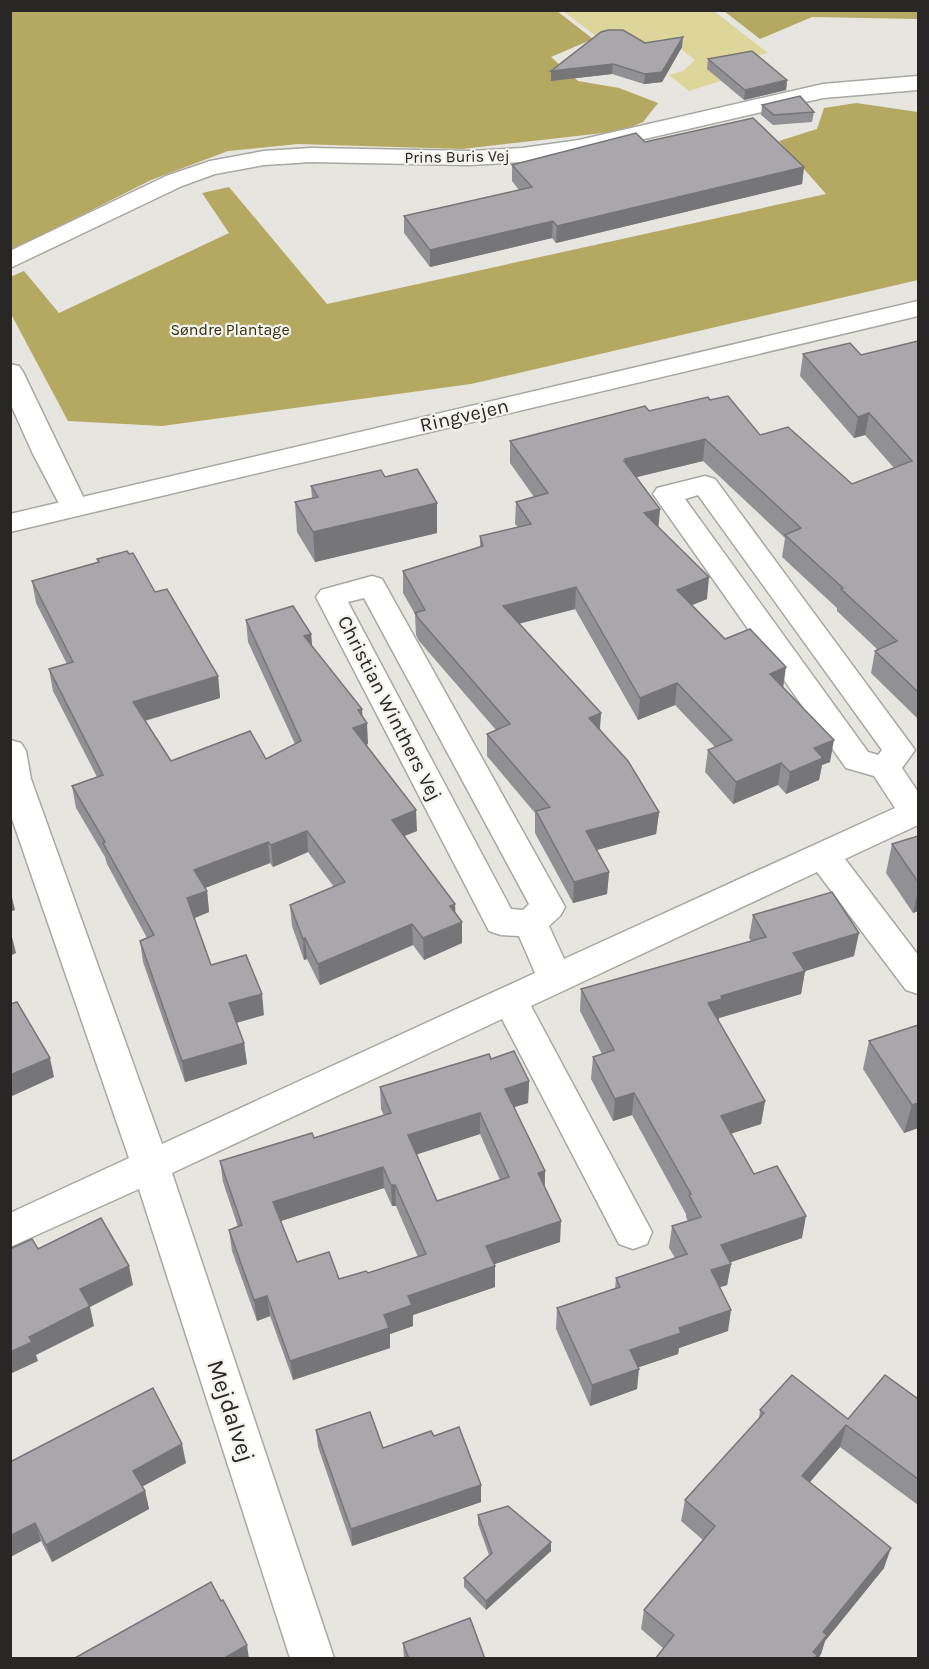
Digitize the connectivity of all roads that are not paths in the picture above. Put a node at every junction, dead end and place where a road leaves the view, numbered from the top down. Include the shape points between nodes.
1 (918, 82) edge
2 (10, 261) edge
3 (918, 309) edge
4 (10, 372) edge
5 (74, 507) junction
6 (10, 523) edge
7 (10, 751) edge
8 (885, 768) junction
9 (917, 812) edge
10 (823, 855) junction
11 (530, 923) junction
12 (555, 978) junction
13 (918, 980) edge
14 (509, 999) junction
15 (150, 1164) junction
16 (10, 1231) edge
17 (633, 1232) dead end
18 (312, 1659) edge

1 - 2 street, Prins Buris Vej via 823,91 579,147 522,155 311,155 264,158 210,168
3 - 5 street, Ringvejen
4 - 5 street
5 - 6 street, Ringvejen
7 - 15 street via 15,779
8 - 8 street via 857,760 667,494 705,485 899,750
8 - 9 street
9 - 10 street
10 - 12 street
10 - 13 street
11 - 11 street, Christian Winthers Vej via 548,907 372,586 332,597 501,922
11 - 12 street
12 - 14 street
14 - 15 street
14 - 17 street
15 - 16 street
15 - 18 street, Mejdalvej

